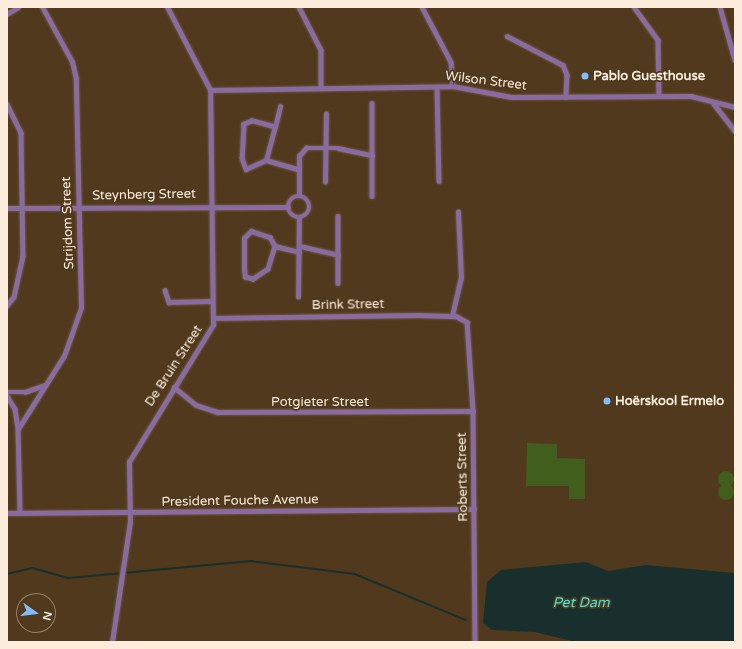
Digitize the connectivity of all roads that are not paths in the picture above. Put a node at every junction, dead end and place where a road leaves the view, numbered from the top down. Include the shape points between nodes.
1 (18, 7) edge
2 (42, 7) edge
3 (167, 7) edge
4 (298, 7) edge
5 (422, 7) edge
6 (634, 7) edge
7 (720, 7) edge
8 (7, 14) edge
9 (735, 34) edge
10 (507, 36) dead end
11 (730, 36) junction
12 (735, 60) edge
13 (454, 86) junction
14 (437, 87) junction
15 (321, 88) junction
16 (210, 90) junction
17 (659, 96) junction
18 (566, 97) junction
19 (372, 103) dead end
20 (713, 103) junction
21 (7, 104) edge
22 (280, 107) dead end
23 (735, 107) edge
24 (326, 114) dead end
25 (275, 126) junction
26 (735, 131) edge
27 (326, 147) junction
28 (372, 155) junction
29 (266, 160) junction
30 (298, 169) junction
31 (439, 181) dead end
32 (325, 182) dead end
33 (299, 195) junction
34 (372, 196) dead end
35 (210, 205) junction
36 (77, 207) junction
37 (288, 207) junction
38 (7, 208) edge
39 (21, 208) junction
40 (458, 212) dead end
41 (338, 216) dead end
42 (299, 218) junction
43 (275, 246) junction
44 (300, 246) junction
45 (299, 252) junction
46 (338, 255) junction
47 (338, 283) dead end
48 (165, 290) dead end
49 (298, 297) dead end
50 (212, 301) junction
51 (7, 306) edge
52 (452, 316) junction
53 (213, 318) junction
54 (45, 385) junction
55 (174, 388) junction
56 (7, 392) edge
57 (7, 396) edge
58 (473, 412) junction
59 (18, 429) junction
60 (474, 509) junction
61 (7, 512) edge
62 (20, 512) junction
63 (130, 513) junction
64 (112, 642) edge
65 (475, 642) edge

1 - 8 street
2 - 36 street, Strijdom Street via 75,70
3 - 16 street, De Bruin Street
4 - 15 street via 321,50
5 - 13 street via 451,62
6 - 17 street via 658,40
7 - 11 street
9 - 11 street
10 - 18 street via 563,65 567,75
11 - 12 street
13 - 14 street, Wilson Street
13 - 18 street, Wilson Street via 503,97
14 - 15 street, Wilson Street
14 - 31 street
15 - 16 street, Wilson Street
16 - 35 street, De Bruin Street
17 - 18 street, Wilson Street
17 - 20 street, Wilson Street via 691,96
19 - 28 street
20 - 23 street, Wilson Street
20 - 26 street
21 - 39 street via 21,134
22 - 25 street
24 - 27 street
25 - 29 street
25 - 29 street via 250,121 242,128 244,167 251,169
27 - 28 street
27 - 30 street via 301,152
27 - 32 street
28 - 34 street
29 - 30 street
30 - 33 street
33 - 37 street via 292,198
33 - 42 street via 306,198 310,207 307,214
35 - 36 street, Steynberg Street
35 - 37 street, Steynberg Street
35 - 50 street, De Bruin Street
36 - 39 street, Steynberg Street
36 - 54 street, Strijdom Street via 82,308 72,340
37 - 42 street via 291,214
38 - 39 street, Steynberg Street
39 - 51 street via 21,274
40 - 52 street via 460,283
41 - 46 street
42 - 44 street
43 - 43 street via 266,271 257,278 245,277 245,234 251,232 266,236 273,239
43 - 45 street
44 - 45 street
44 - 46 street
45 - 49 street
46 - 47 street
48 - 50 street via 169,302
50 - 53 street, De Bruin Street
52 - 53 street, Brink Street
52 - 58 street, Roberts Street via 467,322 470,336
53 - 55 street, De Bruin Street via 208,337
54 - 56 street via 25,392
54 - 59 street, Strijdom Street
55 - 58 street, Potgieter Street via 200,407 218,412
55 - 63 street, De Bruin Street via 129,462
57 - 59 street via 15,409
58 - 60 street, Roberts Street
59 - 62 street
60 - 63 street, President Fouche Avenue
60 - 65 street, Roberts Street
61 - 62 street, President Fouche Avenue
62 - 63 street, President Fouche Avenue
63 - 64 street, De Bruin Street

